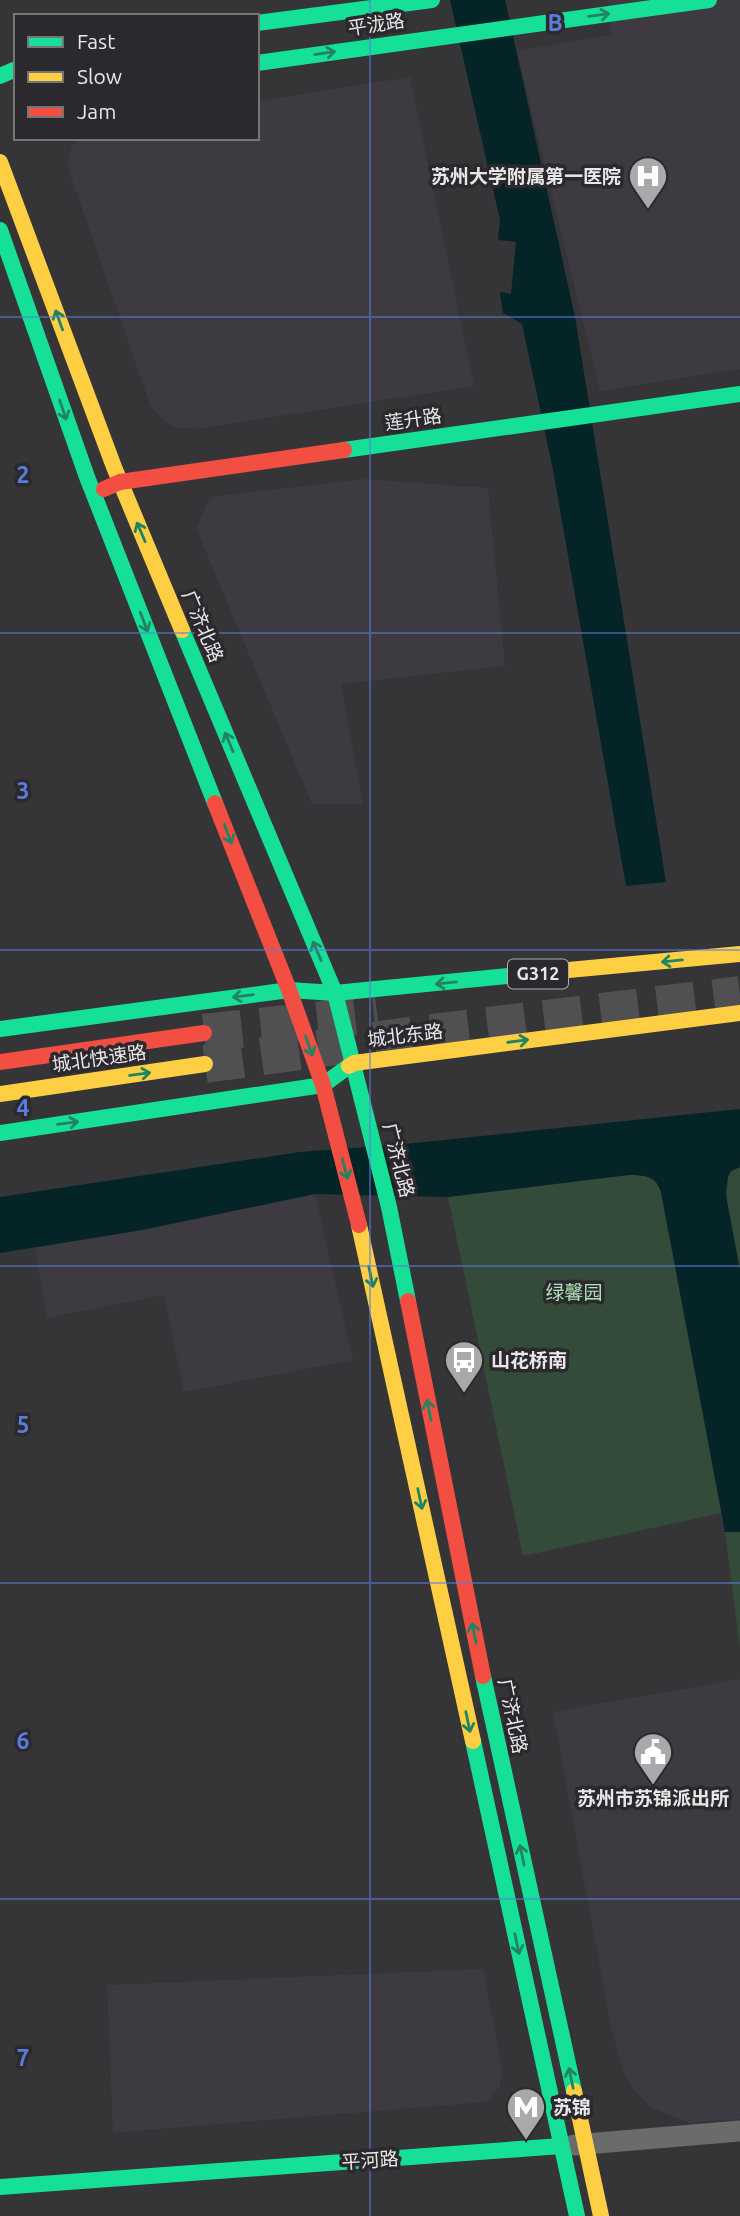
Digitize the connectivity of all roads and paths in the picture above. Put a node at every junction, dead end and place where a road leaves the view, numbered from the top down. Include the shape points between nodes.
1 (432, 0) edge
2 (709, 0) edge
3 (259, 23) edge
4 (259, 63) edge
5 (0, 162) edge
6 (0, 230) edge
7 (740, 394) edge
8 (120, 482) junction
9 (94, 494) junction
10 (740, 954) edge
11 (289, 990) junction
12 (335, 993) junction
13 (740, 1013) edge
14 (0, 1029) edge
15 (204, 1033) tunnel mouth
16 (0, 1062) edge
17 (354, 1063) junction
18 (205, 1064) tunnel mouth
19 (323, 1085) junction
20 (0, 1094) edge
21 (0, 1133) edge
22 (740, 2131) edge
23 (586, 2144) junction
24 (562, 2146) junction
25 (0, 2187) edge
26 (577, 2216) edge
27 (601, 2216) edge

1 - 3 main road, 平泷路
4 -> 2 main road, 平泷路
8 -> 5 main road, 广济北路
6 -> 9 main road
7 - 8 main road, 莲升路
8 - 9 main road, 莲升路
12 -> 8 main road, 广济北路
9 -> 11 main road
10 -> 12 main road, G312
11 - 12 main road, G312
11 -> 14 main road, G312
11 -> 19 main road
12 - 17 main road, 广济北路
17 -> 13 main road, 城北东路
15 - 16 main road, 城北快速路
17 - 19 main road, 城北东路
23 -> 17 main road, 广济北路 via 471,1619 389,1207
20 -> 18 main road, 城北快速路
21 -> 19 main road, 城北东路
19 -> 24 main road via 356,1210
22 - 23 street, 平河路
23 - 24 street, 平河路
23 - 27 main road, 广济北路
24 - 25 main road, 平河路
24 - 26 main road

